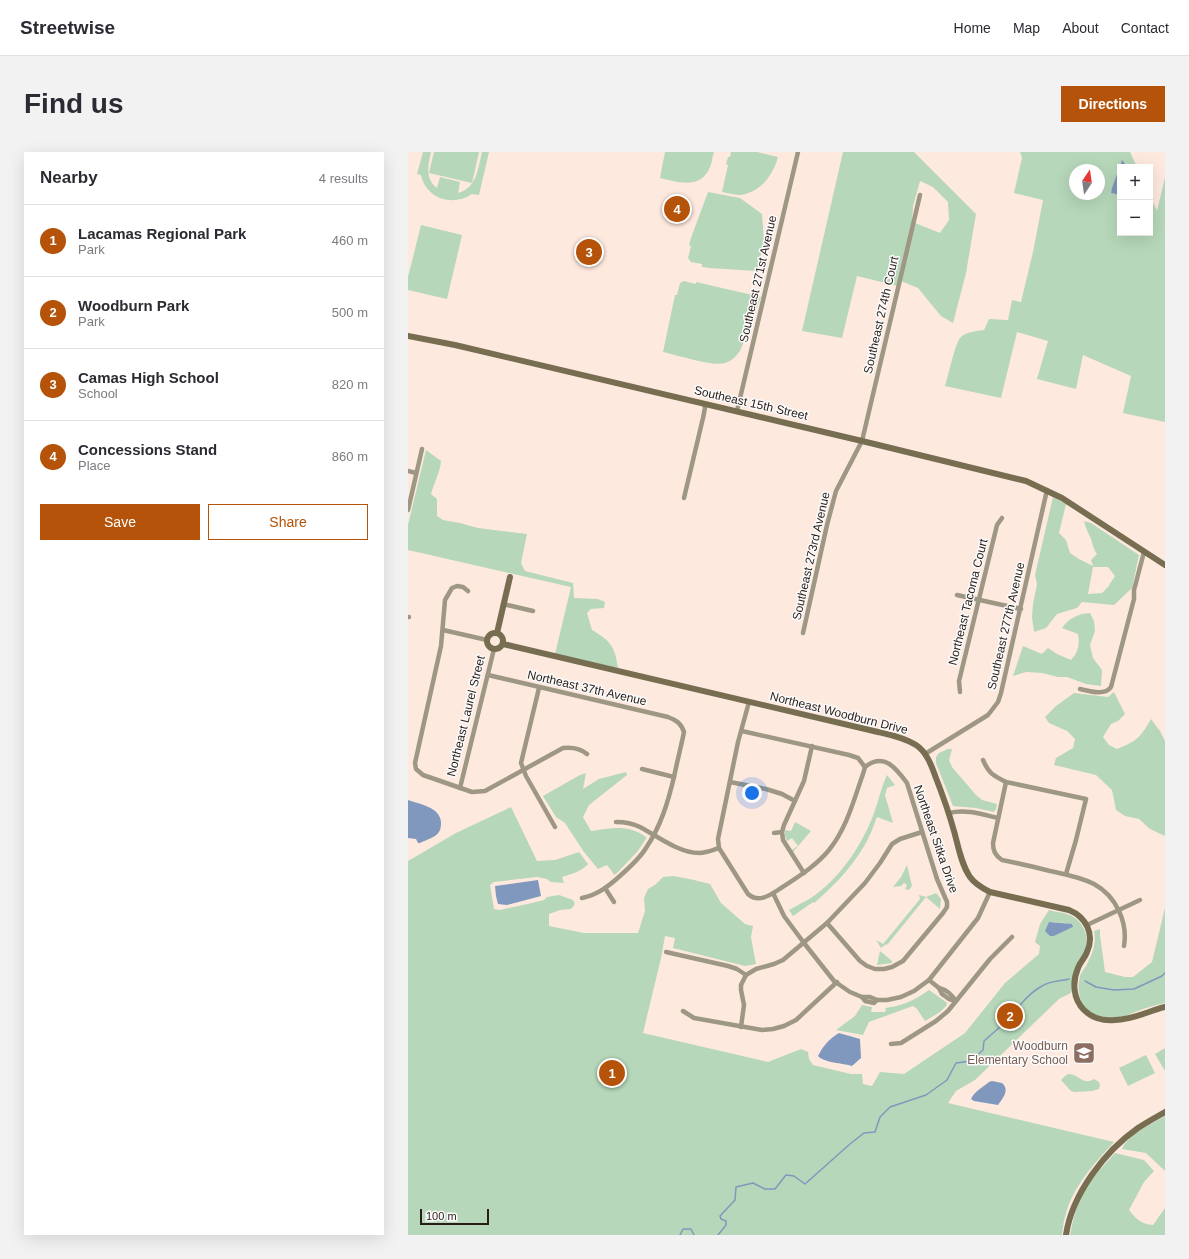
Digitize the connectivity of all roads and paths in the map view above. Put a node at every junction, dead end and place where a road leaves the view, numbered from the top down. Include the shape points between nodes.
1 (798, 152) edge
2 (920, 195) dead end
3 (408, 336) edge
4 (704, 404) junction
5 (737, 412) junction
6 (862, 441) junction
7 (422, 449) dead end
8 (408, 471) edge
9 (416, 473) junction
10 (1047, 490) junction
11 (684, 498) dead end
12 (408, 510) edge
13 (1002, 518) dead end
14 (1144, 552) junction
15 (1165, 566) edge
16 (510, 577) dead end
17 (468, 591) dead end
18 (957, 595) dead end
19 (978, 599) junction
20 (503, 604) junction
21 (1021, 609) junction
22 (533, 611) dead end
23 (443, 630) junction
24 (497, 633) junction
25 (803, 633) dead end
26 (487, 640) junction
27 (503, 644) junction
28 (494, 649) junction
29 (488, 675) junction
30 (539, 688) junction
31 (1080, 689) dead end
32 (960, 692) dead end
33 (749, 702) junction
34 (742, 731) junction
35 (812, 746) junction
36 (588, 754) dead end
37 (925, 754) junction
38 (984, 760) dead end
39 (865, 767) junction
40 (642, 769) dead end
41 (522, 770) junction
42 (674, 777) junction
43 (730, 782) junction
44 (1006, 782) junction
45 (460, 788) junction
46 (796, 801) junction
47 (949, 813) junction
48 (998, 818) junction
49 (616, 822) dead end
50 (555, 827) dead end
51 (782, 832) junction
52 (922, 832) junction
53 (774, 833) dead end
54 (654, 836) junction
55 (720, 848) junction
56 (804, 873) junction
57 (1066, 874) junction
58 (604, 888) junction
59 (990, 892) junction
60 (773, 893) junction
61 (582, 898) dead end
62 (1140, 900) dead end
63 (614, 902) dead end
64 (1119, 910) junction
65 (828, 923) junction
66 (1087, 925) junction
67 (1012, 937) dead end
68 (804, 943) junction
69 (1124, 946) dead end
70 (666, 952) dead end
71 (746, 975) junction
72 (929, 980) junction
73 (837, 982) junction
74 (956, 1001) junction
75 (1165, 1007) edge
76 (683, 1010) dead end
77 (741, 1027) junction
78 (891, 1044) dead end
79 (1165, 1112) edge
80 (1066, 1235) edge

1 - 5 street, Southeast 271st Avenue
2 - 6 street, Southeast 274th Court
3 - 4 street, Southeast 15th Street
4 - 5 street, Southeast 15th Street
4 - 11 street
5 - 6 street, Southeast 15th Street
6 - 10 street, Southeast 15th Street via 1013,477
6 - 25 street, Southeast 273rd Avenue via 836,491
7 - 9 street
8 - 9 street
9 - 12 street
10 - 14 street, Southeast 15th Street
10 - 21 street, Southeast 277th Avenue
13 - 19 street, Northeast Tacoma Court via 996,525
14 - 15 street, Southeast 15th Street
14 - 31 street via 1111,687 1101,692
16 - 20 street
17 - 23 street via 457,586 448,593 445,600
18 - 19 street
19 - 21 street
19 - 32 street, Northeast Tacoma Court via 959,681
20 - 22 street
20 - 24 street
21 - 37 street, Southeast 277th Avenue via 1001,693 994,709
23 - 26 street
23 - 45 street via 415,762 416,768 423,775
24 - 26 street
24 - 27 street via 502,637
26 - 28 street via 489,647
27 - 28 street via 499,649
27 - 33 street, Northeast Woodburn Drive
28 - 29 street, Northeast Laurel Street
29 - 30 street, Northeast 37th Avenue
29 - 45 street, Northeast Laurel Street
30 - 41 street via 521,758
30 - 42 street, Northeast 37th Avenue via 674,720 681,725 684,732
33 - 34 street
33 - 37 street, Northeast Woodburn Drive via 901,738 917,745
34 - 35 street
34 - 43 street
35 - 39 street via 856,757
35 - 46 street via 804,782
36 - 41 street via 577,748 563,748
37 - 47 street, Northeast Woodburn Drive
38 - 44 street via 988,770
39 - 52 street, Northeast Sitka Drive via 874,762 884,762 897,770 907,783
39 - 56 street via 838,837 829,850
40 - 42 street
41 - 45 street via 485,791 472,792
41 - 50 street
42 - 54 street via 666,811
43 - 46 street via 766,789
43 - 55 street via 719,832
44 - 48 street
44 - 57 street via 1086,799
46 - 51 street
47 - 48 street via 968,811
47 - 59 street, Northeast Woodburn Drive via 969,876
48 - 57 street via 993,848 997,857
49 - 54 street via 639,827
51 - 53 street
51 - 56 street via 783,840
52 - 65 street via 892,844 873,874
52 - 65 street, Northeast Sitka Drive via 947,907 903,961 884,969 867,966
54 - 55 street via 682,849 698,853
54 - 58 street via 631,866
55 - 60 street via 750,897 762,898
56 - 60 street
57 - 64 street via 1094,884
58 - 61 street
58 - 63 street
59 - 66 street, Northeast Woodburn Drive via 1069,910 1081,917
59 - 72 street via 978,918
60 - 68 street via 784,916
62 - 64 street
64 - 66 street
64 - 69 street via 1125,932
65 - 68 street
66 - 75 street via 1091,938 1089,947 1074,982 1077,1002 1085,1011 1100,1019 1115,1020
67 - 74 street via 990,959
68 - 71 street via 783,960
68 - 73 street
70 - 71 street via 728,966
71 - 77 street via 741,985 744,1005
72 - 73 street via 902,997 876,1000 874,1003 850,992
72 - 74 street via 938,988 946,990
73 - 77 street via 796,1020 784,1026 762,1030
74 - 78 street via 936,1021 901,1043
76 - 77 street via 694,1018
79 - 80 street via 1138,1128 1093,1174 1076,1200

